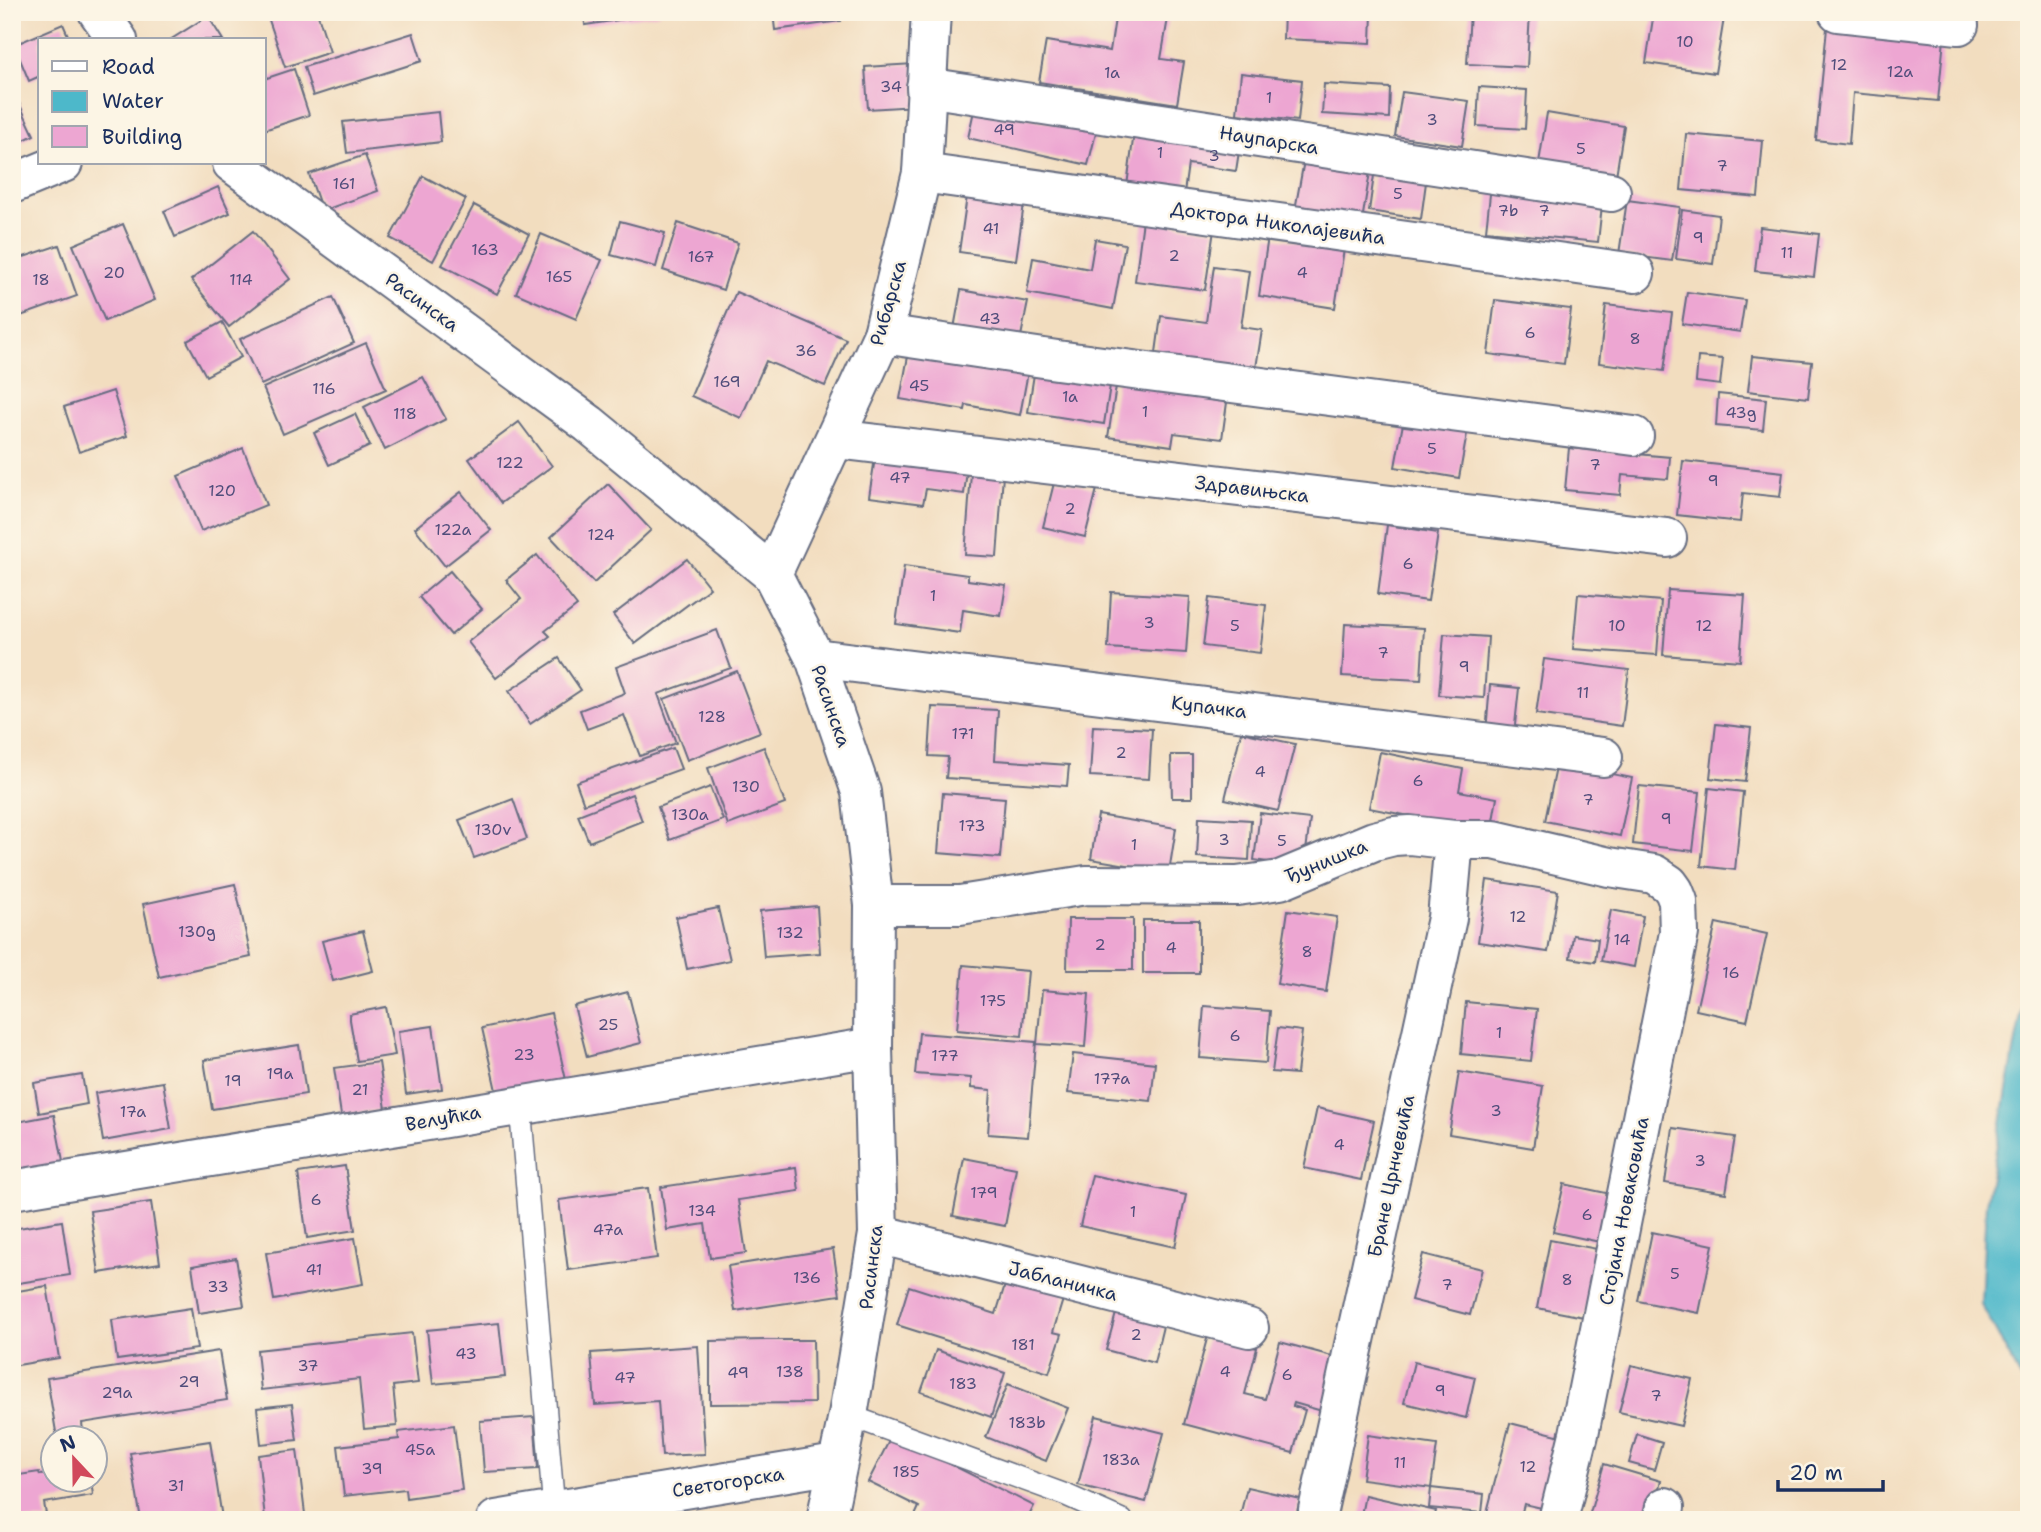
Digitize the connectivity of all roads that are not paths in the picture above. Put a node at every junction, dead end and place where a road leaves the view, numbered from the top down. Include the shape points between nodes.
1 (98, 12) edge
2 (930, 12) edge
3 (1838, 12) edge
4 (1959, 25) dead end
5 (117, 38) edge
6 (926, 88) junction
7 (61, 164) edge
8 (233, 164) edge
9 (922, 173) junction
10 (12, 184) edge
11 (1611, 192) dead end
12 (1634, 273) dead end
13 (883, 334) junction
14 (1634, 436) dead end
15 (836, 439) junction
16 (1667, 538) dead end
17 (772, 574) junction
18 (815, 657) junction
19 (1603, 757) dead end
20 (1454, 840) junction
21 (1678, 901) joint
22 (874, 905) junction
23 (873, 1047) junction
24 (520, 1105) junction
25 (12, 1190) edge
26 (878, 1234) junction
27 (1249, 1328) dead end
28 (848, 1415) junction
29 (836, 1464) junction
30 (554, 1510) junction
31 (1318, 1510) dead end
32 (496, 1520) edge
33 (826, 1520) edge
34 (1122, 1520) edge
35 (1559, 1520) edge

1 - 5 street
2 - 6 street, Рибарска
3 - 4 street
6 - 9 street, Рибарска
6 - 11 street, Наупарска
7 - 10 street
8 - 17 street, Расинска via 589,424
9 - 12 street, Доктора Николајевића
9 - 13 street, Рибарска
13 - 14 street
13 - 15 street, Рибарска
15 - 16 street, Здравињска
15 - 17 street, Рибарска
17 - 18 street, Расинска
18 - 19 street, Купачка
18 - 22 street, Расинска via 861,792
20 - 21 street, Ђунишка via 1494,840 1654,874 1669,884
20 - 22 street, Ђунишка via 1394,836 1280,880 1237,886 1086,885 960,905
20 - 31 street, Бране Црнчевића via 1447,918
21 - 35 street, Стојана Новаковића via 1673,965
22 - 23 street, Расинска
23 - 24 street, Велућка
23 - 26 street, Расинска
24 - 25 street, Велућка
24 - 30 lane
26 - 27 street, Јабланичка
26 - 28 street, Расинска
28 - 29 street, Расинска
28 - 34 lane
29 - 30 street, Светогорска
29 - 33 street, Расинска
30 - 32 street, Светогорска

